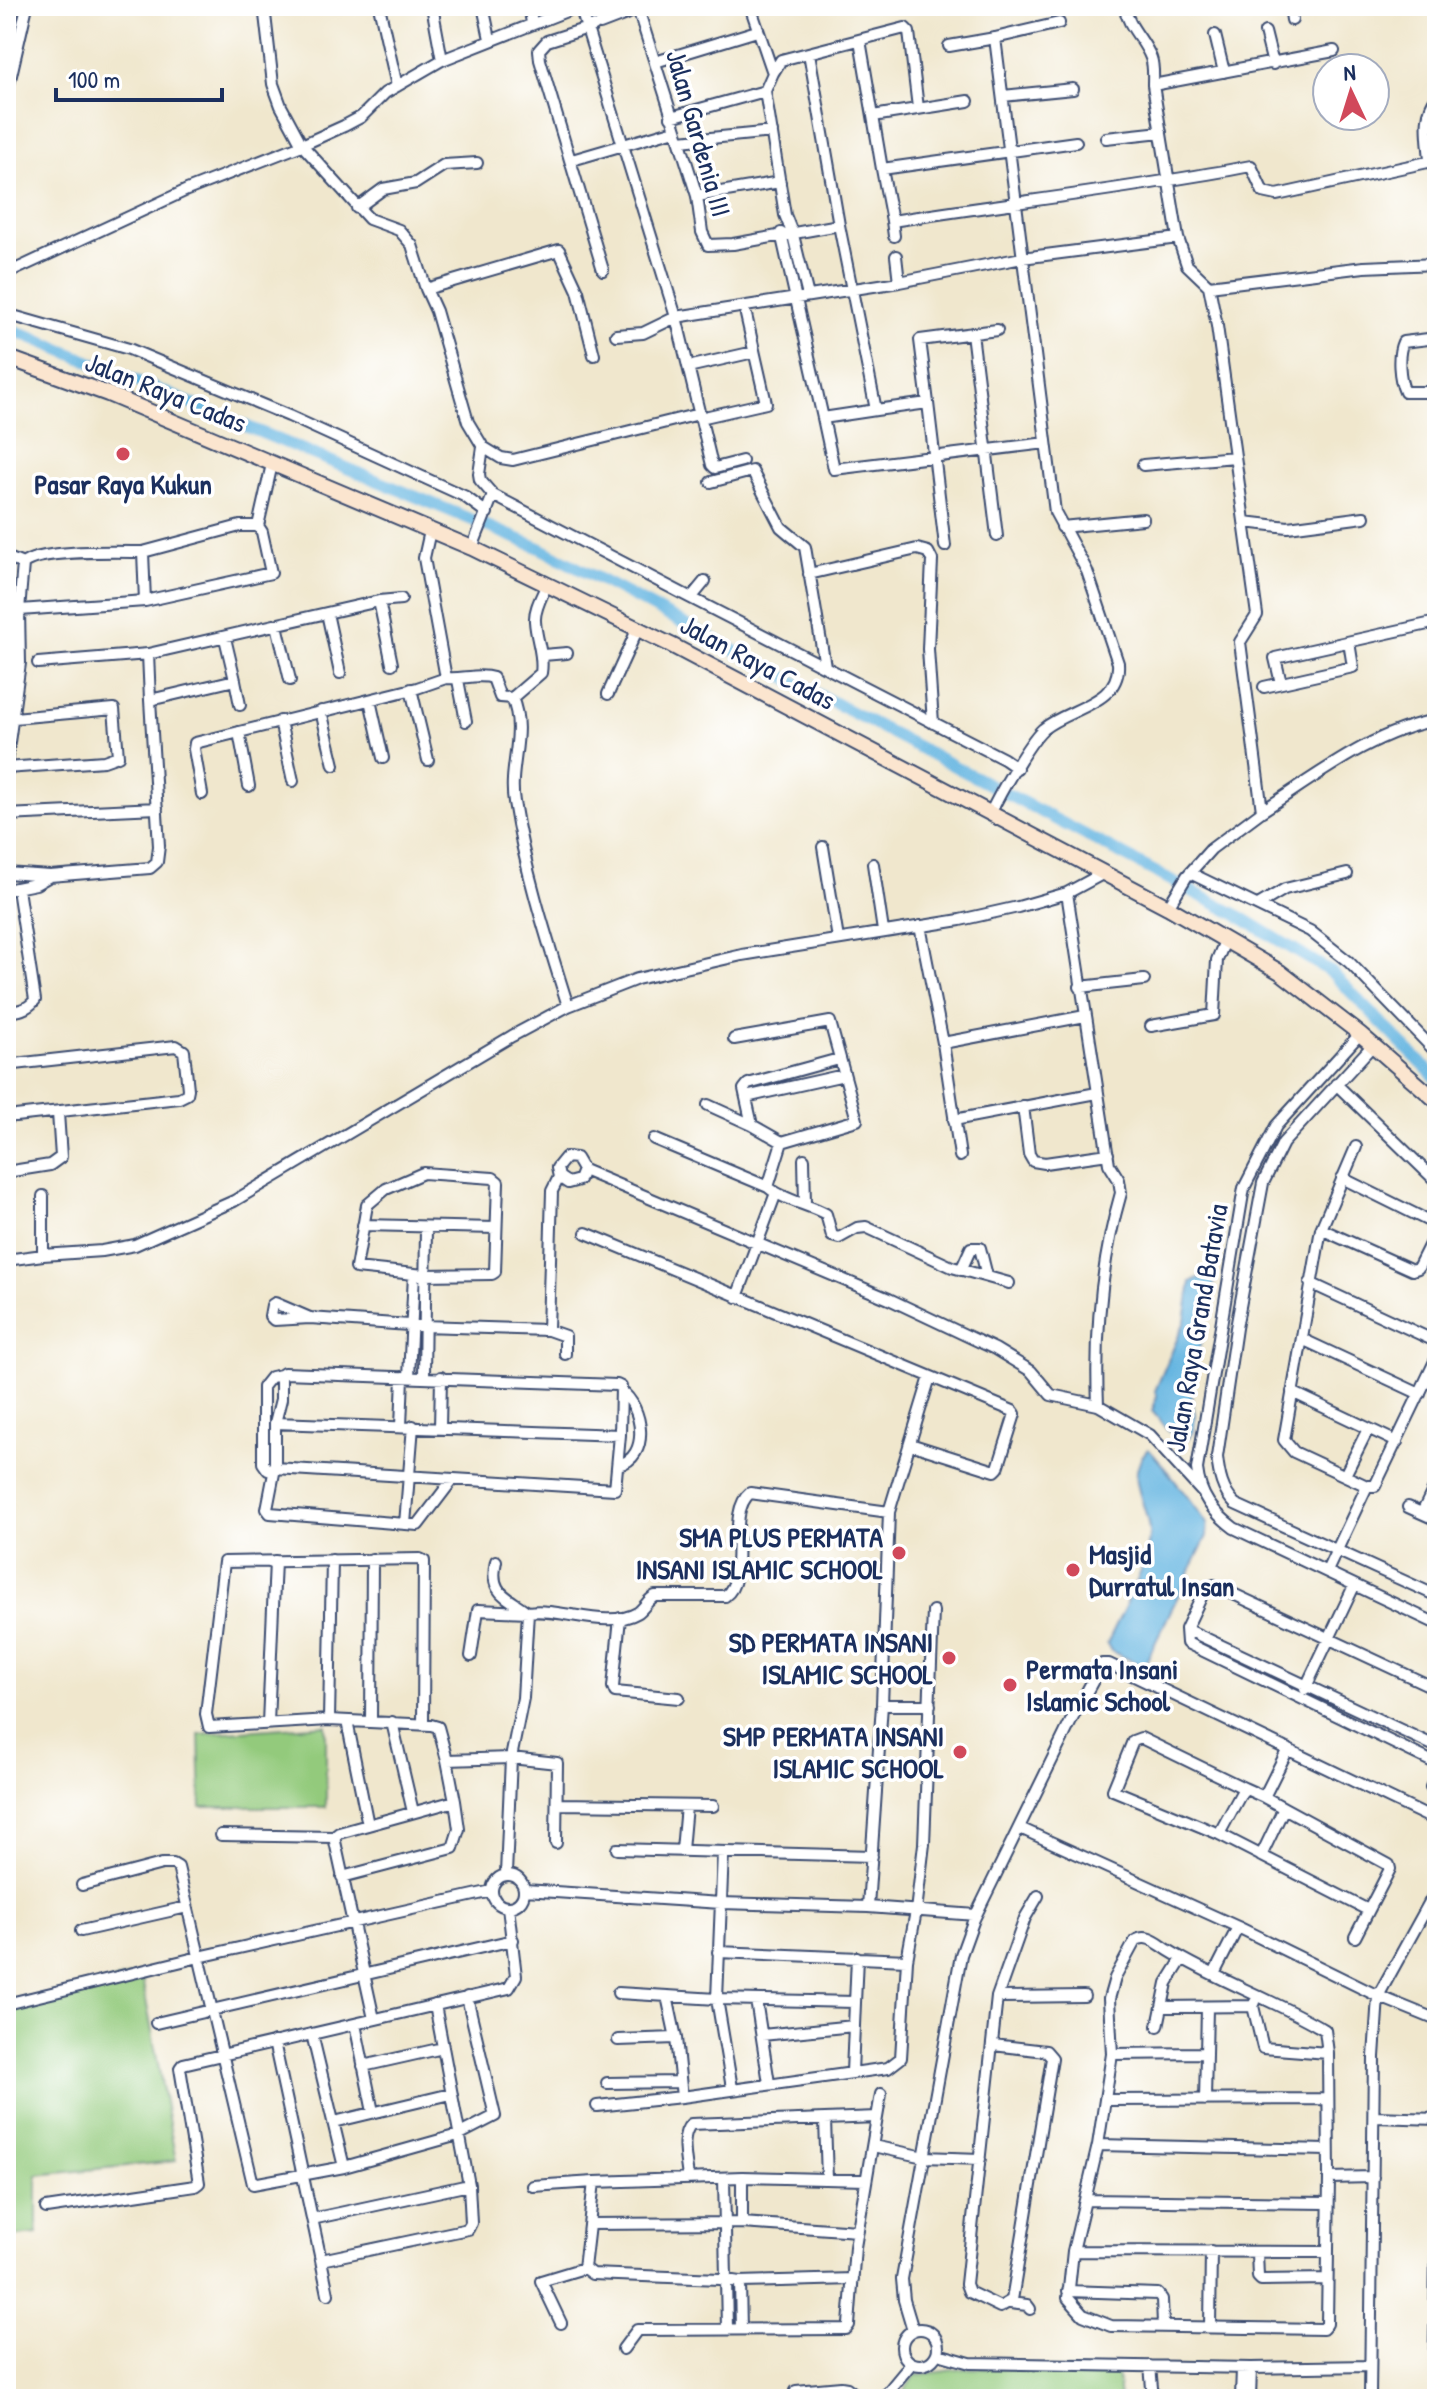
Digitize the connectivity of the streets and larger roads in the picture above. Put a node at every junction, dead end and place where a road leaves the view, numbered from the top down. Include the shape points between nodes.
1 (27, 6) edge
2 (264, 6) edge
3 (379, 6) edge
4 (432, 6) edge
5 (483, 6) edge
6 (529, 6) edge
7 (579, 6) edge
8 (750, 6) edge
9 (1124, 6) edge
10 (1290, 6) edge
11 (643, 8) edge
12 (1292, 20) dead end
13 (532, 23) junction
14 (1059, 23) dead end
15 (594, 26) junction
16 (757, 31) junction
17 (1265, 32) dead end
18 (1215, 35) dead end
19 (995, 38) junction
20 (490, 39) junction
21 (860, 40) junction
22 (949, 46) dead end
23 (1334, 51) dead end
24 (809, 53) junction
25 (442, 60) junction
26 (655, 62) junction
27 (1273, 64) junction
28 (1224, 72) junction
29 (773, 73) junction
30 (1153, 85) junction
31 (397, 86) junction
32 (1073, 89) dead end
33 (765, 91) junction
34 (1003, 96) junction
35 (6, 97) edge
36 (1437, 97) edge
37 (968, 101) dead end
38 (918, 108) junction
39 (873, 116) junction
40 (671, 117) junction
41 (772, 132) junction
42 (1161, 132) junction
43 (677, 135) junction
44 (1106, 138) dead end
45 (1076, 142) dead end
46 (623, 143) junction
47 (302, 145) junction
48 (1010, 149) junction
49 (572, 160) junction
50 (1434, 160) edge
51 (477, 163) dead end
52 (882, 169) junction
53 (780, 182) junction
54 (1167, 182) junction
55 (697, 196) junction
56 (1015, 201) junction
57 (357, 208) junction
58 (785, 215) junction
59 (892, 221) junction
60 (839, 225) junction
61 (793, 235) junction
62 (780, 236) junction
63 (894, 236) dead end
64 (1178, 238) junction
65 (896, 256) dead end
66 (1022, 258) junction
67 (1437, 264) edge
68 (603, 270) dead end
69 (6, 274) edge
70 (899, 282) junction
71 (1209, 286) junction
72 (426, 289) junction
73 (851, 289) junction
74 (808, 296) junction
75 (795, 299) junction
76 (6, 314) edge
77 (746, 315) dead end
78 (676, 317) junction
79 (997, 330) dead end
80 (972, 333) junction
81 (616, 335) dead end
82 (1437, 338) edge
83 (754, 352) junction
84 (594, 355) dead end
85 (6, 357) edge
86 (688, 367) junction
87 (1437, 392) edge
88 (928, 403) junction
89 (876, 410) junction
90 (699, 416) junction
91 (823, 418) junction
92 (1046, 443) junction
93 (483, 447) junction
94 (988, 450) junction
95 (934, 457) junction
96 (1235, 457) junction
97 (742, 461) dead end
98 (272, 464) junction
99 (1143, 465) dead end
100 (711, 482) dead end
101 (493, 495) junction
102 (1364, 517) dead end
103 (1143, 519) dead end
104 (483, 521) junction
105 (1245, 522) junction
106 (258, 526) junction
107 (1062, 527) junction
108 (430, 531) junction
109 (997, 536) dead end
110 (474, 543) junction
111 (945, 546) dead end
112 (143, 552) junction
113 (6, 557) edge
114 (23, 564) junction
115 (520, 571) junction
116 (809, 574) junction
117 (705, 581) dead end
118 (547, 584) junction
119 (691, 598) junction
120 (401, 599) dead end
121 (145, 601) junction
122 (379, 601) junction
123 (19, 610) junction
124 (6, 611) edge
125 (327, 613) junction
126 (1437, 622) edge
127 (277, 625) junction
128 (638, 628) junction
129 (225, 638) junction
130 (1349, 642) junction
131 (567, 653) dead end
132 (148, 654) junction
133 (543, 655) junction
134 (38, 663) dead end
135 (392, 664) dead end
136 (825, 666) junction
137 (340, 673) dead end
138 (452, 679) junction
139 (235, 680) junction
140 (290, 680) dead end
141 (1281, 683) junction
142 (1264, 687) dead end
143 (411, 689) junction
144 (608, 694) dead end
145 (512, 698) junction
146 (150, 700) junction
147 (370, 700) junction
148 (240, 705) dead end
149 (321, 711) junction
150 (14, 718) junction
151 (1437, 720) edge
152 (280, 721) junction
153 (466, 721) dead end
154 (933, 723) junction
155 (239, 732) junction
156 (383, 758) dead end
157 (428, 760) dead end
158 (334, 765) dead end
159 (6, 766) edge
160 (1014, 773) junction
161 (293, 781) dead end
162 (249, 786) dead end
163 (202, 794) dead end
164 (993, 807) junction
165 (157, 808) junction
166 (1262, 811) junction
167 (6, 815) edge
168 (823, 847) dead end
169 (873, 864) dead end
170 (6, 873) edge
171 (1104, 873) junction
172 (1347, 874) dead end
173 (1188, 875) junction
174 (50, 876) junction
175 (18, 889) junction
176 (6, 890) edge
177 (1067, 893) junction
178 (1172, 901) junction
179 (1258, 905) junction
180 (920, 926) junction
181 (883, 931) junction
182 (838, 939) junction
183 (1225, 941) junction
184 (1144, 980) dead end
185 (1080, 987) junction
186 (568, 1006) junction
187 (6, 1012) edge
188 (1085, 1016) junction
189 (1151, 1026) dead end
190 (1360, 1034) junction
191 (734, 1039) dead end
192 (943, 1043) junction
193 (1372, 1046) junction
194 (1437, 1053) edge
195 (839, 1059) junction
196 (6, 1065) edge
197 (844, 1075) junction
198 (1336, 1084) junction
199 (1097, 1093) junction
200 (746, 1097) junction
201 (1437, 1101) edge
202 (708, 1105) dead end
203 (1023, 1106) junction
204 (58, 1113) junction
205 (6, 1117) edge
206 (954, 1120) junction
207 (752, 1125) junction
208 (654, 1139) dead end
209 (782, 1142) junction
210 (1356, 1147) dead end
211 (1108, 1154) junction
212 (960, 1156) dead end
213 (804, 1159) dead end
214 (583, 1170) junction
215 (7, 1173) edge
216 (559, 1177) junction
217 (1342, 1178) junction
218 (1437, 1182) edge
219 (772, 1190) junction
220 (43, 1196) dead end
221 (805, 1203) junction
222 (363, 1225) junction
223 (426, 1227) junction
224 (1437, 1227) edge
225 (496, 1228) junction
226 (1321, 1229) junction
227 (586, 1233) dead end
228 (757, 1243) junction
229 (43, 1255) junction
230 (6, 1260) edge
231 (961, 1270) junction
232 (419, 1274) junction
233 (987, 1276) junction
234 (1009, 1283) dead end
235 (1310, 1283) junction
236 (737, 1297) junction
237 (310, 1318) dead end
238 (411, 1325) junction
239 (423, 1326) junction
240 (548, 1330) junction
241 (1302, 1339) junction
242 (1437, 1342) edge
243 (565, 1354) dead end
244 (1437, 1357) edge
245 (281, 1375) junction
246 (406, 1377) junction
247 (424, 1377) junction
248 (441, 1377) junction
249 (930, 1377) junction
250 (621, 1391) junction
251 (1292, 1392) junction
252 (1420, 1394) junction
253 (1098, 1405) junction
254 (275, 1423) junction
255 (401, 1426) junction
256 (413, 1426) junction
257 (440, 1428) junction
258 (1368, 1429) junction
259 (620, 1435) junction
260 (1202, 1435) junction
261 (1220, 1439) junction
262 (1397, 1442) junction
263 (910, 1444) junction
264 (618, 1465) junction
265 (275, 1469) junction
266 (408, 1475) junction
267 (1345, 1475) junction
268 (453, 1479) junction
269 (1437, 1482) edge
270 (1367, 1486) junction
271 (1202, 1492) junction
272 (1408, 1507) dead end
273 (889, 1512) junction
274 (1422, 1513) junction
275 (1437, 1520) edge
276 (405, 1524) junction
277 (1336, 1550) junction
278 (372, 1559) junction
279 (332, 1560) junction
280 (275, 1561) junction
281 (496, 1561) dead end
282 (1327, 1571) junction
283 (1354, 1586) junction
284 (1437, 1596) edge
285 (933, 1611) dead end
286 (528, 1612) junction
287 (620, 1618) junction
288 (1437, 1624) edge
289 (1186, 1629) junction
290 (1329, 1639) junction
291 (471, 1656) dead end
292 (1306, 1686) junction
293 (1437, 1689) edge
294 (679, 1698) dead end
295 (1300, 1699) junction
296 (882, 1705) junction
297 (930, 1705) junction
298 (329, 1720) junction
299 (347, 1721) junction
300 (371, 1722) junction
301 (392, 1722) junction
302 (268, 1723) junction
303 (423, 1724) junction
304 (1437, 1747) edge
305 (1288, 1749) junction
306 (511, 1758) junction
307 (447, 1760) junction
308 (1437, 1764) edge
309 (1437, 1776) edge
310 (1431, 1787) dead end
311 (1244, 1788) junction
312 (1264, 1797) junction
313 (455, 1801) junction
314 (558, 1804) junction
315 (686, 1806) junction
316 (713, 1806) dead end
317 (1284, 1808) junction
318 (413, 1812) junction
319 (1437, 1821) edge
320 (368, 1825) junction
321 (1020, 1828) junction
322 (1219, 1834) junction
323 (221, 1835) dead end
324 (334, 1837) junction
325 (556, 1843) dead end
326 (617, 1849) dead end
327 (682, 1850) junction
328 (723, 1852) junction
329 (872, 1856) junction
330 (1261, 1856) junction
331 (506, 1874) junction
332 (342, 1877) junction
333 (82, 1885) dead end
334 (1437, 1889) edge
335 (525, 1890) junction
336 (492, 1891) junction
337 (1038, 1896) dead end
338 (721, 1903) junction
339 (187, 1907) junction
340 (508, 1907) junction
341 (868, 1907) junction
342 (1368, 1910) junction
343 (916, 1911) junction
344 (976, 1915) junction
345 (353, 1923) junction
346 (1238, 1927) junction
347 (81, 1931) dead end
348 (1355, 1937) dead end
349 (513, 1940) junction
350 (718, 1952) junction
351 (199, 1957) junction
352 (857, 1957) junction
353 (1182, 1959) junction
354 (907, 1960) junction
355 (364, 1973) junction
356 (1214, 1974) junction
357 (618, 1993) dead end
358 (667, 1996) junction
359 (1084, 1996) dead end
360 (1378, 1996) junction
361 (467, 1997) junction
362 (997, 1997) junction
363 (717, 1999) junction
364 (756, 2000) junction
365 (1256, 2001) junction
366 (855, 2002) junction
367 (6, 2004) edge
368 (435, 2005) junction
369 (1162, 2007) junction
370 (212, 2008) junction
371 (1207, 2008) junction
372 (374, 2019) junction
373 (1437, 2020) edge
374 (156, 2023) dead end
375 (355, 2024) junction
376 (854, 2026) junction
377 (1158, 2026) dead end
378 (312, 2034) junction
379 (762, 2035) junction
380 (676, 2038) junction
381 (618, 2040) dead end
382 (274, 2042) junction
383 (993, 2045) junction
384 (443, 2048) junction
385 (223, 2053) junction
386 (1204, 2053) junction
387 (1328, 2053) junction
388 (1112, 2054) junction
389 (363, 2066) junction
390 (852, 2072) junction
391 (680, 2082) junction
392 (607, 2083) dead end
393 (769, 2083) junction
394 (732, 2088) junction
395 (451, 2094) junction
396 (881, 2094) dead end
397 (682, 2097) junction
398 (1328, 2099) junction
399 (1105, 2100) junction
400 (1205, 2100) junction
401 (597, 2106) dead end
402 (373, 2112) junction
403 (877, 2117) junction
404 (1375, 2117) junction
405 (1437, 2119) edge
406 (825, 2120) junction
407 (334, 2122) junction
408 (458, 2135) junction
409 (1098, 2145) junction
410 (873, 2146) junction
411 (1328, 2150) junction
412 (924, 2157) junction
413 (980, 2159) junction
414 (344, 2167) junction
415 (302, 2176) junction
416 (742, 2177) junction
417 (1373, 2177) junction
418 (724, 2178) junction
419 (1329, 2178) junction
420 (688, 2179) junction
421 (827, 2179) junction
422 (866, 2180) junction
423 (594, 2182) junction
424 (1437, 2183) edge
425 (469, 2185) junction
426 (533, 2186) dead end
427 (1087, 2200) junction
428 (1327, 2203) junction
429 (46, 2208) dead end
430 (312, 2219) junction
431 (724, 2223) junction
432 (742, 2223) junction
433 (589, 2224) junction
434 (858, 2231) junction
435 (1436, 2233) edge
436 (1073, 2251) junction
437 (1211, 2251) junction
438 (1257, 2252) junction
439 (1326, 2252) junction
440 (321, 2260) junction
441 (584, 2268) junction
442 (853, 2279) junction
443 (1327, 2279) junction
444 (726, 2280) junction
445 (740, 2282) junction
446 (1436, 2282) edge
447 (1068, 2291) junction
448 (328, 2294) dead end
449 (1010, 2303) junction
450 (1030, 2309) dead end
451 (561, 2323) dead end
452 (1163, 2325) junction
453 (1210, 2327) junction
454 (727, 2329) junction
455 (741, 2329) junction
456 (913, 2330) junction
457 (1436, 2334) edge
458 (623, 2349) dead end
459 (938, 2354) junction
460 (911, 2364) junction
461 (1150, 2366) junction
462 (1370, 2366) junction
463 (1247, 2368) junction
464 (1436, 2381) edge
465 (796, 2391) dead end
466 (1241, 2398) edge
467 (1250, 2398) edge
468 (861, 2399) edge
469 (882, 2399) edge
470 (1153, 2399) edge
471 (1231, 2399) edge
472 (1256, 2399) edge
473 (1370, 2399) edge
474 (1434, 2399) edge

1 - 35 street
2 - 47 street via 273,84
3 - 31 street
4 - 25 street
5 - 20 street
6 - 13 street
7 - 13 street
7 - 15 street
8 - 16 street
9 - 30 street via 1134,34 1150,55
10 - 12 street
11 - 15 street
11 - 26 street, Jalan Gardenia III
13 - 20 street
14 - 19 street
15 - 46 street
15 - 49 street via 547,41 539,50
16 - 26 street
16 - 29 street
17 - 27 street
18 - 28 street
19 - 22 street
19 - 34 street
20 - 25 street
21 - 24 street
21 - 38 street via 907,29
21 - 39 street
23 - 27 street
24 - 29 street via 781,60
24 - 60 street
25 - 31 street
26 - 40 street, Jalan Gardenia III
27 - 28 street
28 - 30 street
29 - 33 street
30 - 42 street
31 - 47 street via 361,117
32 - 34 street
33 - 40 street
33 - 41 street
34 - 48 street
36 - 50 street via 1427,122
37 - 38 street
38 - 39 street
39 - 52 street
40 - 43 street, Jalan Gardenia III
41 - 43 street
41 - 53 street
42 - 44 street
42 - 54 street
43 - 46 street
43 - 55 street, Jalan Gardenia III
45 - 48 street
46 - 49 street
46 - 78 street
47 - 57 street
47 - 69 street via 187,190
48 - 52 street
48 - 56 street
49 - 68 street
50 - 54 street via 1277,195 1263,192 1251,166
51 - 57 street via 444,165 416,183 383,189
52 - 59 street
53 - 55 street
53 - 58 street
54 - 56 street
54 - 64 street
55 - 62 street, Jalan Gardenia III via 708,245
56 - 59 street
56 - 66 street
57 - 72 street via 406,237
58 - 61 street
58 - 62 street
59 - 63 street
60 - 61 street
60 - 73 street
61 - 62 street
61 - 74 street
62 - 75 street
64 - 66 street
64 - 71 street via 1187,265
65 - 70 street
66 - 70 street
66 - 92 street
67 - 71 street via 1364,267
70 - 73 street
71 - 96 street
72 - 84 street via 559,250 578,291
72 - 93 street via 468,422
73 - 74 street
73 - 89 street
74 - 75 street
75 - 78 street
75 - 91 street
76 - 104 street via 144,355 316,428 464,496
77 - 83 street
78 - 81 street via 643,333
78 - 86 street
79 - 80 street
80 - 88 street via 920,340
80 - 94 street
82 - 87 street via 1409,340 1400,350 1405,392
83 - 86 street
83 - 90 street via 766,403
85 - 98 street, Jalan Raya Cadas
86 - 90 street
88 - 89 street
88 - 95 street
89 - 91 street
90 - 93 street via 513,460
90 - 97 street via 714,468
91 - 95 street via 834,469
92 - 94 street
92 - 107 street via 1055,512
93 - 101 street via 479,474
94 - 95 street
94 - 109 street
95 - 111 street
96 - 99 street
96 - 105 street
98 - 106 street
98 - 108 street, Jalan Raya Cadas
100 - 116 street via 752,471 781,527 805,547
101 - 104 street
101 - 119 street
102 - 105 street via 1288,527
103 - 107 street
104 - 110 street
105 - 166 street via 1257,615 1240,642
106 - 112 street
106 - 121 street via 271,573
107 - 160 street via 1087,571 1118,677 1107,694 1035,737
108 - 110 street
108 - 115 street, Jalan Raya Cadas
108 - 138 street via 424,558
110 - 115 street via 517,563
112 - 114 street via 52,555
112 - 121 street
113 - 114 street
114 - 123 street
115 - 118 street, Jalan Raya Cadas
116 - 136 street
116 - 154 street via 917,549 928,552
117 - 119 street
118 - 128 street, Jalan Raya Cadas
118 - 133 street via 535,621
119 - 136 street
120 - 122 street
121 - 123 street
122 - 125 street
122 - 135 street
123 - 124 street
123 - 150 street
125 - 127 street
125 - 137 street
126 - 130 street
127 - 129 street
127 - 140 street
128 - 144 street
128 - 164 street, Jalan Raya Cadas
129 - 132 street
129 - 139 street
130 - 141 street via 1353,667
130 - 141 street via 1275,658
131 - 133 street
132 - 134 street
132 - 146 street
133 - 145 street via 539,676
136 - 154 street
138 - 143 street
138 - 145 street via 488,676 500,697
138 - 153 street
139 - 146 street
139 - 148 street
141 - 142 street
143 - 147 street
143 - 157 street
145 - 186 street via 520,728 514,802
146 - 165 street
147 - 149 street
147 - 156 street
149 - 152 street
149 - 158 street
150 - 159 street
150 - 159 street via 114,709 118,756
151 - 166 street via 1392,734
152 - 155 street
152 - 161 street
154 - 160 street
155 - 162 street
155 - 163 street via 195,743
160 - 164 street
164 - 171 street, Jalan Raya Cadas
165 - 167 street
165 - 174 street via 160,852 150,868
166 - 173 street via 1211,849
168 - 182 street
169 - 181 street
170 - 174 street
171 - 177 street
171 - 178 street, Jalan Raya Cadas
172 - 179 street via 1285,889
173 - 178 street
173 - 179 street
174 - 175 street
175 - 176 street
175 - 187 street via 35,1000 19,1011
177 - 180 street
177 - 185 street
178 - 183 street, Jalan Raya Cadas
179 - 194 street via 1310,931 1349,962
180 - 181 street
180 - 192 street
181 - 182 street
182 - 186 street via 637,979
183 - 189 street via 1217,960 1214,1015
183 - 190 street, Jalan Raya Cadas via 1280,972
184 - 185 street
185 - 188 street
186 - 229 street via 234,1201 135,1245
188 - 192 street
188 - 199 street
190 - 193 street, Jalan Raya Cadas
190 - 260 street, Jalan Raya Grand Batavia via 1276,1126 1244,1188
191 - 195 street via 828,1021
192 - 206 street
193 - 198 street, Jalan Raya Grand Batavia
193 - 201 street, Jalan Raya Cadas
195 - 197 street
195 - 200 street via 748,1084
196 - 204 street via 176,1046 184,1051 184,1096
197 - 200 street
197 - 209 street via 855,1122
198 - 218 street
198 - 261 street, Jalan Raya Grand Batavia via 1283,1143 1263,1183
199 - 203 street
199 - 211 street
200 - 207 street
202 - 207 street
203 - 206 street
203 - 211 street via 1033,1161
204 - 205 street
204 - 215 street via 61,1157 50,1165
206 - 212 street
207 - 209 street
208 - 219 street
209 - 219 street
210 - 217 street
211 - 253 street via 1121,1193 1096,1344
213 - 221 street
214 - 216 street via 574,1182
214 - 216 street via 576,1158 566,1157 557,1168
214 - 228 street
216 - 240 street via 552,1191
217 - 224 street
217 - 226 street
219 - 221 street
219 - 228 street
220 - 229 street
221 - 231 street via 826,1214 832,1236 866,1227
222 - 223 street
222 - 225 street via 367,1205 386,1189 423,1173 496,1179
222 - 232 street via 358,1270
223 - 225 street
223 - 232 street
224 - 226 street via 1418,1268 1412,1270
225 - 232 street via 492,1274
226 - 235 street
227 - 236 street
228 - 236 street
228 - 253 street via 995,1349 1031,1371 1051,1395
229 - 230 street
231 - 233 street
231 - 233 street via 971,1248 980,1248
232 - 238 street
232 - 239 street
233 - 234 street
235 - 241 street
235 - 242 street
236 - 249 street
237 - 238 street
238 - 239 street
238 - 246 street
239 - 240 street
239 - 247 street
240 - 243 street via 565,1336
241 - 251 street
241 - 252 street
244 - 252 street
245 - 246 street
245 - 254 street
245 - 265 street via 263,1387 263,1463 268,1470
246 - 247 street
246 - 255 street
247 - 248 street
248 - 250 street via 617,1385
248 - 257 street
249 - 263 street
249 - 263 street via 1013,1411 1015,1418 995,1471
250 - 259 street
250 - 264 street via 633,1405 640,1436 635,1458
251 - 258 street
251 - 267 street via 1284,1440 1288,1447
252 - 262 street
253 - 271 street via 1150,1435
254 - 255 street
254 - 265 street
255 - 256 street
256 - 257 street
256 - 266 street
257 - 259 street
258 - 262 street
258 - 267 street
259 - 264 street
260 - 261 street
260 - 271 street, Jalan Raya Grand Batavia via 1197,1469
261 - 277 street, Jalan Raya Grand Batavia via 1223,1489 1235,1504
262 - 270 street via 1376,1484
263 - 273 street
264 - 268 street via 615,1489
265 - 266 street
265 - 276 street via 270,1513
266 - 268 street
266 - 276 street
267 - 270 street
268 - 276 street via 418,1525
269 - 274 street
270 - 277 street
271 - 282 street, Jalan Raya Grand Batavia via 1216,1515 1234,1528
272 - 274 street
273 - 287 street via 750,1493 742,1503 730,1593 718,1598 655,1596 636,1614
273 - 296 street
274 - 275 street
277 - 282 street
277 - 284 street, Jalan Raya Grand Batavia
278 - 279 street
278 - 300 street
278 - 303 street via 420,1559 425,1564
279 - 280 street
279 - 298 street
280 - 302 street
280 - 302 street via 224,1562 206,1714 213,1727
281 - 286 street via 498,1591
282 - 283 street, Jalan Raya Grand Batavia
283 - 288 street, Jalan Raya Grand Batavia
283 - 290 street
285 - 297 street
286 - 287 street via 545,1609
286 - 291 street via 478,1610
286 - 306 street via 523,1698
287 - 294 street via 615,1692
289 - 290 street via 1205,1589 1214,1585
289 - 292 street
289 - 295 street via 1187,1643
290 - 292 street
290 - 293 street
292 - 295 street
292 - 304 street
295 - 308 street
296 - 297 street
296 - 329 street
297 - 343 street
298 - 299 street
298 - 302 street
299 - 300 street
299 - 320 street
300 - 301 street
301 - 303 street
301 - 318 street
303 - 307 street via 438,1727
305 - 312 street
305 - 319 street
305 - 321 street via 1102,1664
306 - 307 street
306 - 314 street via 557,1763
306 - 331 street
307 - 313 street
309 - 310 street
311 - 312 street
311 - 322 street
311 - 322 street via 1141,1738 1133,1741 1113,1790
312 - 317 street
313 - 318 street
313 - 332 street via 459,1829 453,1848
314 - 315 street
314 - 325 street
315 - 316 street
315 - 327 street
317 - 330 street
317 - 342 street via 1389,1865
318 - 320 street
320 - 324 street
321 - 344 street
321 - 346 street
322 - 330 street
323 - 324 street
324 - 332 street
326 - 327 street
327 - 328 street
328 - 329 street
328 - 338 street
329 - 341 street
330 - 342 street
331 - 335 street via 515,1876
331 - 336 street
332 - 345 street
333 - 339 street via 173,1864
334 - 360 street
335 - 338 street
335 - 340 street via 520,1902
336 - 340 street via 497,1902
336 - 345 street
337 - 362 street
338 - 341 street
338 - 350 street
339 - 347 street
339 - 351 street
340 - 349 street
341 - 343 street
342 - 348 street
343 - 344 street
343 - 354 street
344 - 412 street via 958,1966
345 - 351 street
345 - 355 street
346 - 356 street
346 - 360 street
349 - 355 street
349 - 361 street via 514,1982 509,1988
350 - 352 street
350 - 363 street
351 - 367 street
351 - 370 street
352 - 354 street
352 - 366 street
353 - 356 street
353 - 369 street via 1167,1983
353 - 388 street via 1148,1937 1132,1944 1109,1999
354 - 390 street via 901,2058 888,2068
355 - 370 street
355 - 372 street
356 - 365 street
357 - 358 street
358 - 363 street
358 - 380 street
359 - 362 street
360 - 373 street
360 - 404 street
361 - 368 street
361 - 408 street via 495,2116
362 - 383 street
363 - 364 street
363 - 394 street
364 - 366 street
364 - 379 street
365 - 371 street
365 - 387 street via 1324,2030
365 - 387 street via 1263,2048
366 - 376 street
368 - 372 street
368 - 384 street
369 - 371 street
369 - 377 street
370 - 374 street
370 - 385 street
371 - 386 street
372 - 375 street
375 - 378 street
375 - 389 street
376 - 379 street
376 - 390 street
378 - 382 street
378 - 407 street
379 - 393 street
380 - 381 street
380 - 391 street
382 - 385 street
382 - 415 street
383 - 413 street
383 - 449 street via 1046,2051 1052,2058
384 - 389 street
384 - 395 street
385 - 415 street via 251,2183
385 - 429 street via 180,2065 199,2183
386 - 388 street
386 - 400 street
387 - 398 street
388 - 399 street
389 - 402 street
390 - 393 street
391 - 392 street
391 - 397 street
393 - 394 street
394 - 397 street
395 - 402 street
395 - 408 street
396 - 403 street
397 - 401 street
398 - 400 street
398 - 411 street
399 - 400 street
399 - 409 street
402 - 407 street
403 - 406 street
403 - 410 street
404 - 405 street
404 - 417 street
406 - 420 street via 691,2124 685,2136
406 - 421 street
407 - 414 street
408 - 414 street
408 - 425 street
409 - 411 street
409 - 427 street
410 - 412 street
410 - 422 street
411 - 419 street
412 - 413 street
412 - 456 street via 902,2279
413 - 449 street via 966,2288 996,2307
414 - 415 street
415 - 430 street
416 - 418 street
416 - 421 street
416 - 432 street
417 - 419 street
417 - 462 street
418 - 420 street
418 - 431 street
419 - 428 street
420 - 423 street
421 - 422 street
422 - 434 street
423 - 426 street
423 - 433 street
424 - 435 street
425 - 430 street
425 - 440 street via 468,2229
427 - 428 street
427 - 436 street
428 - 439 street
430 - 440 street
431 - 432 street
431 - 433 street
431 - 444 street
432 - 434 street
433 - 441 street
434 - 442 street
435 - 446 street
436 - 437 street
436 - 447 street
437 - 438 street
437 - 453 street
438 - 439 street
438 - 443 street via 1261,2280
439 - 443 street
440 - 448 street
441 - 444 street via 592,2274
441 - 451 street via 541,2281
442 - 445 street
442 - 455 street via 846,2329
443 - 453 street via 1327,2324 1321,2330
444 - 445 street
444 - 454 street
445 - 455 street
446 - 457 street
447 - 452 street via 1072,2305 1100,2323
447 - 452 street via 1158,2294
449 - 450 street
452 - 453 street
454 - 455 street
454 - 458 street via 637,2330
456 - 459 street via 933,2334
456 - 460 street via 901,2346
457 - 464 street
459 - 460 street via 927,2365
459 - 461 street via 970,2363
460 - 469 street
461 - 463 street
461 - 470 street
462 - 463 street
462 - 473 street
463 - 466 street
463 - 467 street
464 - 474 street
465 - 468 street via 841,2387
466 - 467 street
466 - 471 street
467 - 472 street

